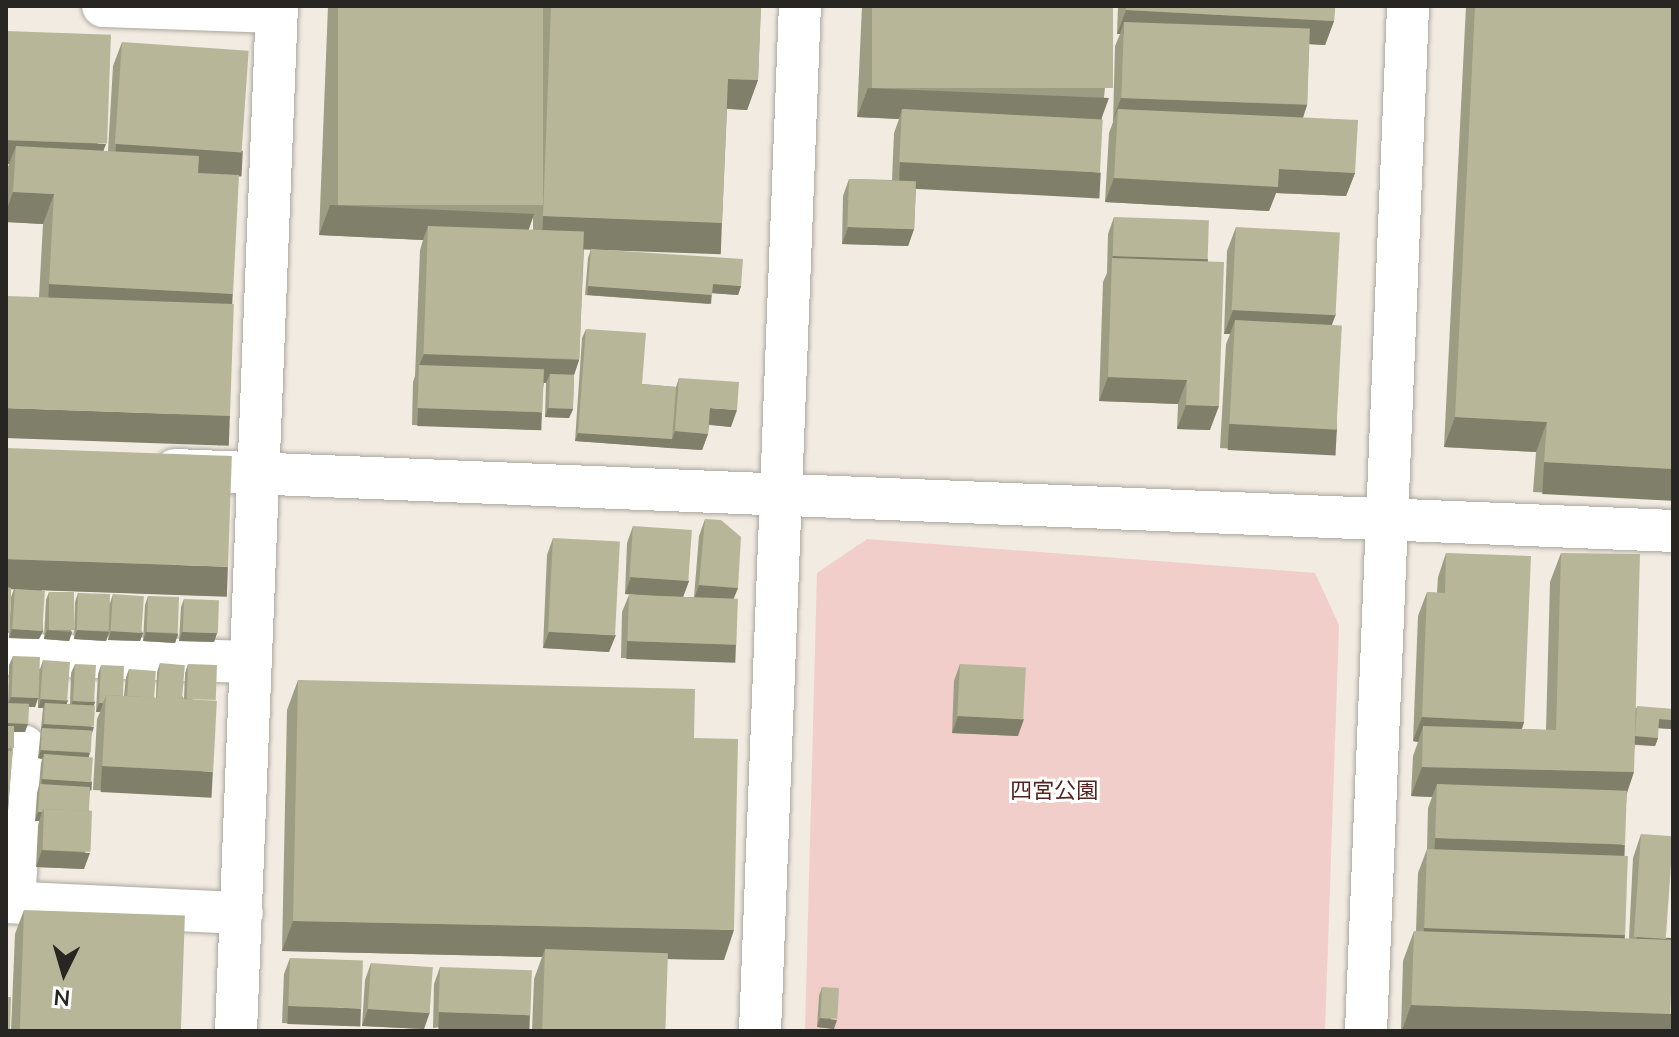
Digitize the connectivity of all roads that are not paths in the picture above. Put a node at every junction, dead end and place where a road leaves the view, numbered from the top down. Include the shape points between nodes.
1 (103, 6) edge
2 (800, 6) edge
3 (1408, 6) edge
4 (277, 9) edge
5 (132, 468) edge
6 (259, 474) junction
7 (779, 494) junction
8 (1389, 519) junction
9 (1673, 531) edge
10 (6, 654) edge
11 (251, 662) junction
12 (24, 746) dead end
13 (10, 902) edge
14 (242, 913) junction
15 (236, 1031) edge
16 (760, 1031) edge
17 (1366, 1031) edge

1 - 4 street
2 - 7 street
3 - 8 street
4 - 6 street
5 - 6 street
6 - 7 street
6 - 11 street
7 - 8 street
7 - 16 street
8 - 9 street
8 - 17 street
10 - 11 street
11 - 14 street
12 - 13 street
13 - 14 street
14 - 15 street

